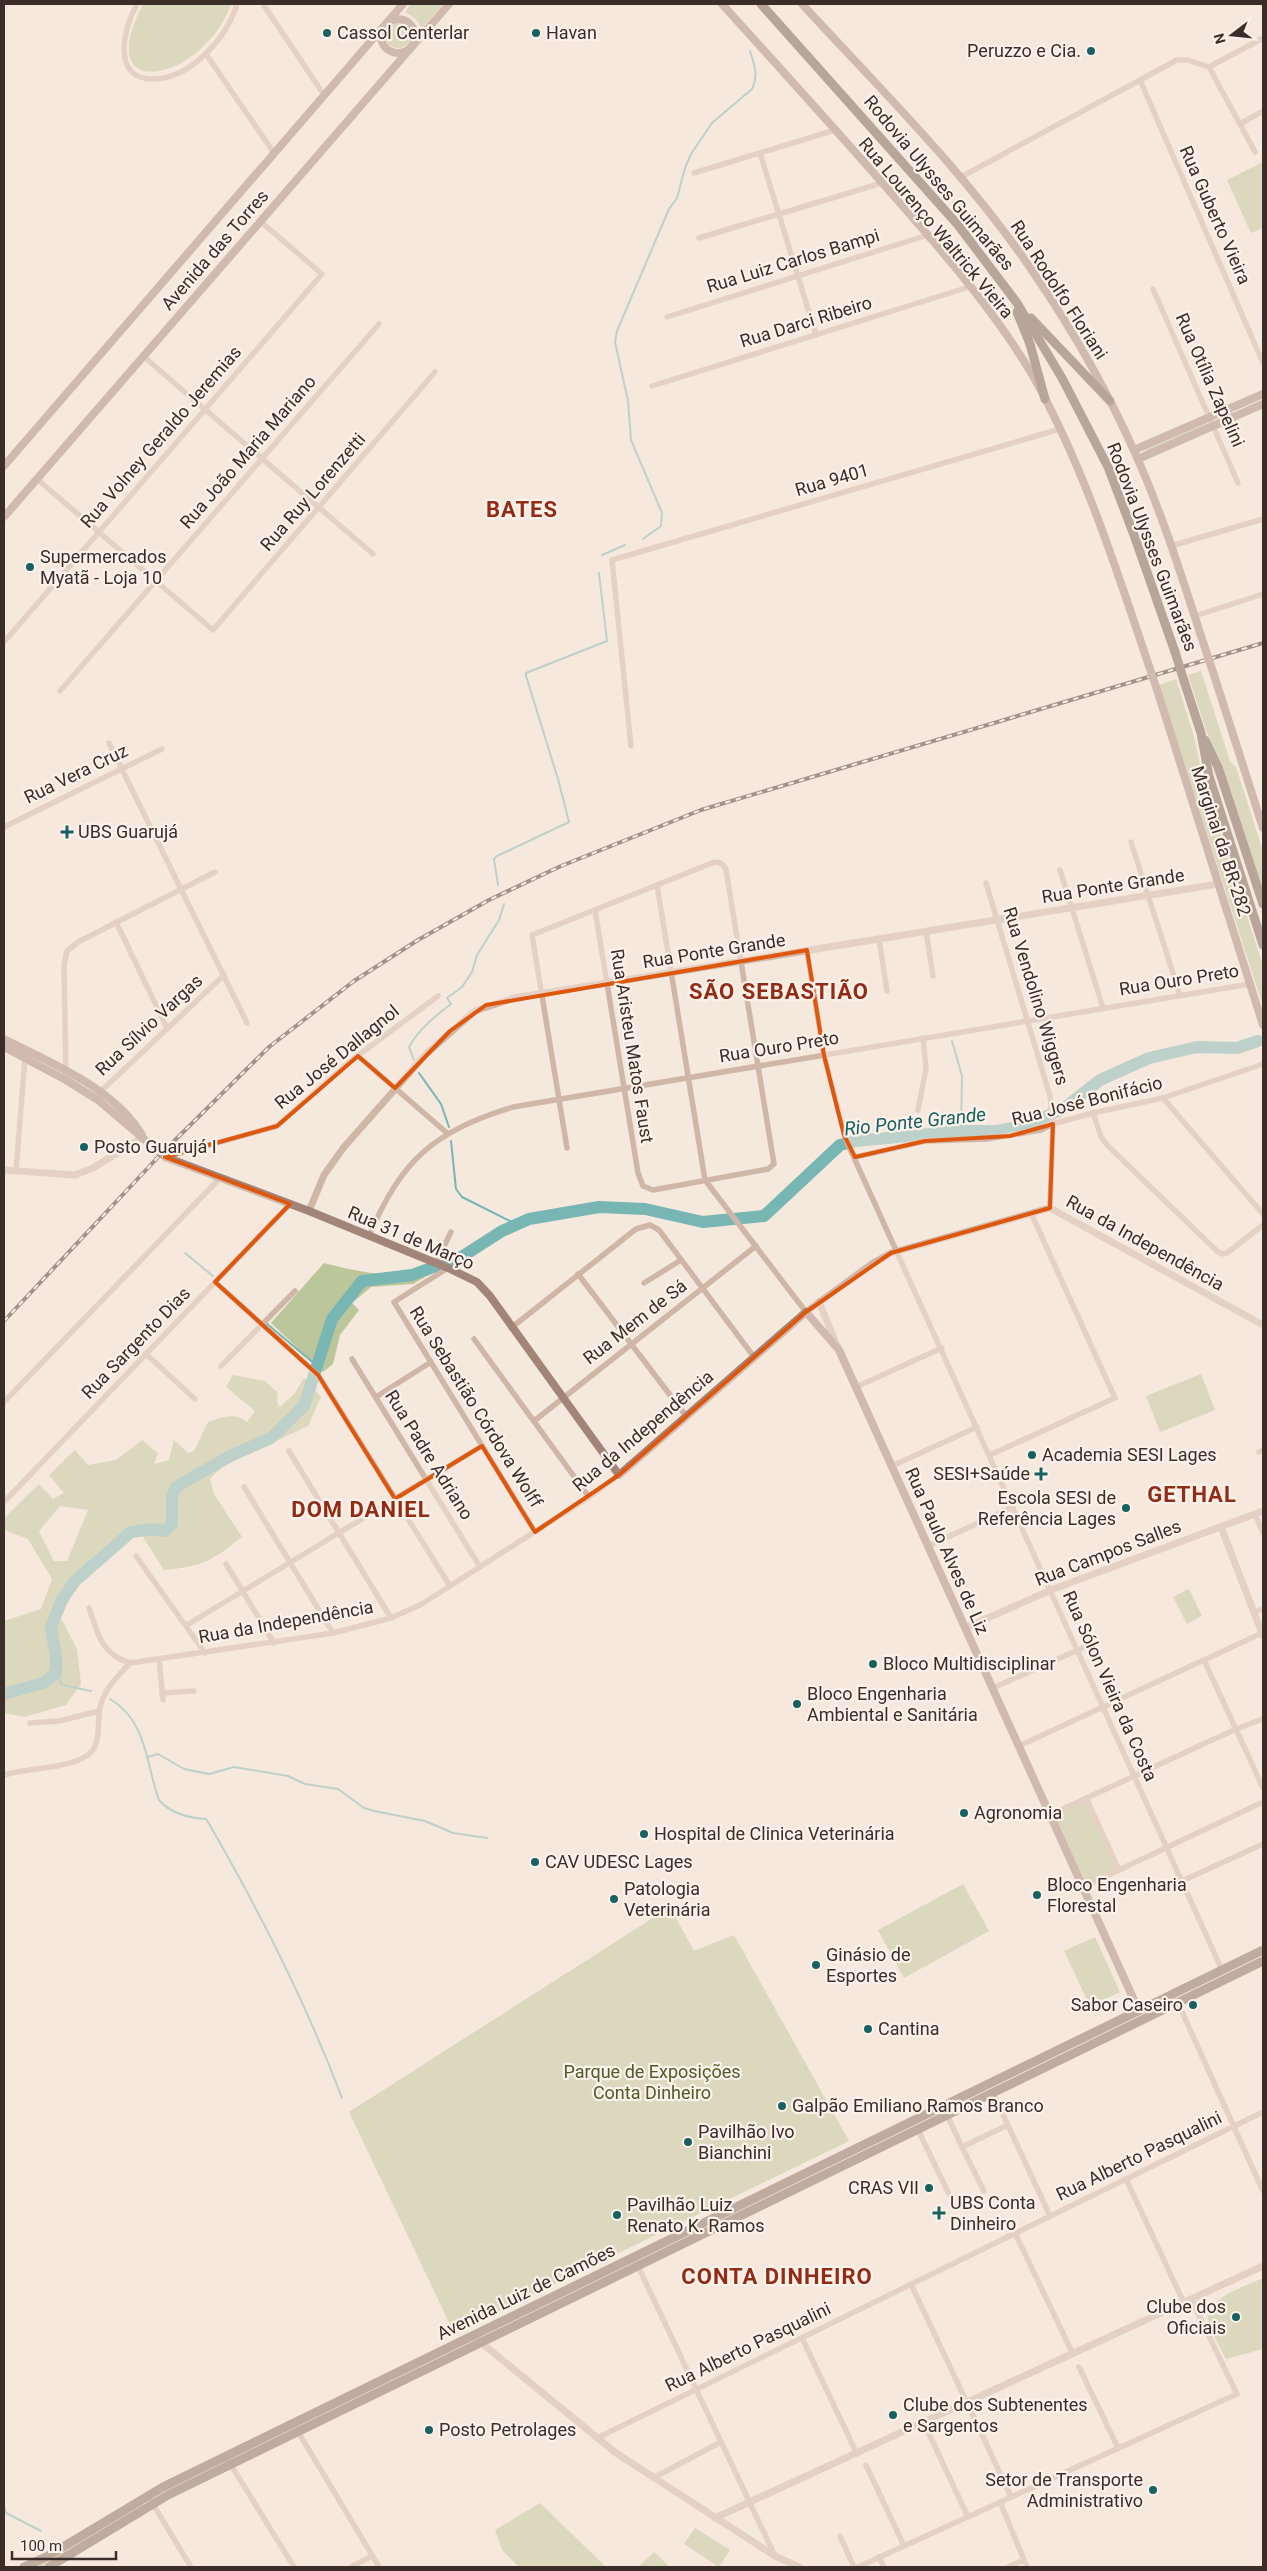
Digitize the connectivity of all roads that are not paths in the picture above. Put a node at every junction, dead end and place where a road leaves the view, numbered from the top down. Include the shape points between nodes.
1 (137, 4) edge
2 (237, 4) edge
3 (263, 4) edge
4 (403, 4) edge
5 (449, 4) edge
6 (722, 4) edge
7 (761, 4) edge
8 (802, 4) edge
9 (387, 22) junction
10 (1263, 38) edge
11 (411, 48) junction
12 (206, 54) junction
13 (1209, 67) junction
14 (1140, 80) junction
15 (324, 95) junction
16 (1263, 111) edge
17 (1240, 124) junction
18 (835, 130) junction
19 (1255, 152) dead end
20 (274, 153) junction
21 (760, 153) junction
22 (694, 173) dead end
23 (961, 177) junction
24 (882, 183) junction
25 (779, 214) junction
26 (260, 221) junction
27 (928, 235) junction
28 (700, 238) dead end
29 (997, 274) junction
30 (798, 276) junction
31 (969, 287) junction
32 (1154, 288) dead end
33 (1017, 303) junction
34 (667, 317) dead end
35 (379, 324) dead end
36 (816, 335) junction
37 (144, 356) junction
38 (1263, 363) edge
39 (436, 372) dead end
40 (652, 386) dead end
41 (1263, 394) edge
42 (1045, 398) junction
43 (1110, 401) junction
44 (1263, 404) edge
45 (205, 409) junction
46 (1210, 418) junction
47 (1213, 426) junction
48 (1060, 429) junction
49 (1134, 450) junction
50 (262, 458) junction
51 (1138, 459) junction
52 (4, 466) edge
53 (37, 479) junction
54 (1238, 483) dead end
55 (319, 508) junction
56 (4, 517) edge
57 (1263, 519) edge
58 (99, 532) junction
59 (1170, 546) junction
60 (373, 554) dead end
61 (156, 581) junction
62 (1263, 594) edge
63 (1195, 616) junction
64 (4, 642) edge
65 (1149, 666) joint
66 (60, 691) dead end
67 (1201, 733) junction
68 (109, 743) dead end
69 (632, 746) dead end
70 (162, 749) dead end
71 (122, 769) junction
72 (4, 827) edge
73 (1263, 828) edge
74 (1131, 842) dead end
75 (1060, 870) dead end
76 (215, 872) dead end
77 (986, 883) dead end
78 (1218, 884) junction
79 (657, 885) junction
80 (181, 889) junction
81 (1148, 895) junction
82 (1263, 904) edge
83 (1072, 908) junction
84 (595, 910) junction
85 (997, 920) junction
86 (116, 922) junction
87 (926, 931) junction
88 (879, 939) junction
89 (1263, 945) edge
90 (807, 950) junction
91 (741, 961) junction
92 (672, 973) junction
93 (224, 975) junction
94 (933, 976) dead end
95 (607, 983) junction
96 (1250, 984) junction
97 (887, 991) dead end
98 (542, 994) junction
99 (438, 996) dead end
100 (1180, 996) junction
101 (1103, 1008) junction
102 (1028, 1021) junction
103 (247, 1022) dead end
104 (1263, 1024) edge
105 (167, 1028) junction
106 (923, 1038) junction
107 (4, 1039) edge
108 (4, 1047) edge
109 (824, 1055) junction
110 (358, 1056) junction
111 (25, 1058) junction
112 (1263, 1064) edge
113 (758, 1066) junction
114 (66, 1076) junction
115 (688, 1077) junction
116 (395, 1088) junction
117 (624, 1088) junction
118 (97, 1095) junction
119 (1163, 1098) junction
120 (559, 1099) junction
121 (918, 1110) dead end
122 (1093, 1113) junction
123 (1053, 1121) junction
124 (447, 1133) junction
125 (143, 1137) junction
126 (567, 1148) dead end
127 (165, 1157) junction
128 (855, 1157) junction
129 (4, 1170) edge
130 (16, 1171) junction
131 (220, 1178) junction
132 (705, 1180) junction
133 (290, 1204) junction
134 (1050, 1208) junction
135 (308, 1211) junction
136 (1031, 1212) junction
137 (1263, 1214) edge
138 (1263, 1225) edge
139 (451, 1232) dead end
140 (369, 1236) junction
141 (756, 1246) junction
142 (898, 1250) junction
143 (681, 1260) junction
144 (436, 1263) junction
145 (447, 1267) junction
146 (578, 1274) junction
147 (215, 1282) junction
148 (644, 1283) dead end
149 (702, 1288) junction
150 (295, 1291) dead end
151 (819, 1302) junction
152 (806, 1312) junction
153 (262, 1324) junction
154 (1263, 1325) edge
155 (511, 1328) junction
156 (474, 1339) dead end
157 (631, 1344) junction
158 (942, 1348) junction
159 (839, 1350) junction
160 (146, 1354) junction
161 (754, 1357) junction
162 (352, 1359) dead end
163 (431, 1362) junction
164 (221, 1366) dead end
165 (856, 1387) junction
166 (376, 1397) junction
167 (563, 1398) junction
168 (195, 1399) dead end
169 (4, 1402) edge
170 (686, 1416) junction
171 (534, 1421) junction
172 (977, 1427) junction
173 (482, 1446) junction
174 (289, 1452) dead end
175 (990, 1455) junction
176 (892, 1466) junction
177 (619, 1475) junction
178 (426, 1480) junction
179 (244, 1487) dead end
180 (589, 1497) junction
181 (395, 1498) junction
182 (4, 1502) edge
183 (1013, 1507) junction
184 (1263, 1511) edge
185 (1255, 1514) junction
186 (1222, 1526) junction
187 (535, 1532) junction
188 (339, 1533) junction
189 (1263, 1533) edge
190 (928, 1546) junction
191 (136, 1556) dead end
192 (290, 1563) junction
193 (226, 1564) dead end
194 (480, 1567) junction
195 (450, 1586) junction
196 (1050, 1590) junction
197 (243, 1592) junction
198 (89, 1608) dead end
199 (1263, 1609) edge
200 (1254, 1612) junction
201 (391, 1618) junction
202 (187, 1625) junction
203 (965, 1628) junction
204 (332, 1633) junction
205 (1263, 1635) edge
206 (1096, 1642) dead end
207 (274, 1643) junction
208 (1078, 1650) junction
209 (205, 1653) junction
210 (159, 1659) junction
211 (1204, 1660) junction
212 (130, 1663) junction
213 (993, 1688) junction
214 (194, 1691) dead end
215 (162, 1693) junction
216 (162, 1700) dead end
217 (1103, 1706) junction
218 (99, 1711) junction
219 (1263, 1719) edge
220 (30, 1722) dead end
221 (1236, 1729) junction
222 (1019, 1746) junction
223 (4, 1775) edge
224 (1134, 1776) junction
225 (1263, 1788) edge
226 (1086, 1798) junction
227 (1263, 1802) edge
228 (1050, 1815) junction
229 (1263, 1844) edge
230 (1167, 1847) junction
231 (1119, 1870) junction
232 (1182, 1881) junction
233 (1083, 1887) junction
234 (1263, 1950) edge
235 (1263, 1961) edge
236 (1222, 1970) junction
237 (1181, 2001) junction
238 (1139, 2011) junction
239 (993, 2093) junction
240 (1263, 2112) edge
241 (947, 2116) junction
242 (1008, 2125) junction
243 (1234, 2126) junction
244 (918, 2130) junction
245 (883, 2136) junction
246 (962, 2147) junction
247 (880, 2148) junction
248 (838, 2158) junction
249 (842, 2167) junction
250 (1126, 2179) junction
251 (984, 2191) dead end
252 (1263, 2191) edge
253 (949, 2194) dead end
254 (1050, 2216) junction
255 (1016, 2233) junction
256 (636, 2262) junction
257 (1263, 2266) edge
258 (911, 2284) junction
259 (1187, 2301) junction
260 (802, 2338) junction
261 (476, 2339) junction
262 (1073, 2354) junction
263 (1079, 2367) dead end
264 (696, 2390) junction
265 (967, 2404) junction
266 (972, 2413) dead end
267 (295, 2428) junction
268 (929, 2434) dead end
269 (596, 2438) junction
270 (721, 2442) junction
271 (1118, 2448) junction
272 (857, 2454) junction
273 (229, 2460) junction
274 (866, 2465) dead end
275 (653, 2478) junction
276 (1011, 2497) junction
277 (150, 2500) junction
278 (1000, 2502) junction
279 (751, 2504) junction
280 (968, 2517) junction
281 (716, 2518) junction
282 (840, 2536) dead end
283 (904, 2546) junction
284 (372, 2556) junction
285 (775, 2556) junction
286 (879, 2557) junction
287 (1024, 2560) junction
288 (24, 2567) edge
289 (49, 2567) edge
290 (191, 2567) edge
291 (294, 2567) edge
292 (351, 2567) edge
293 (379, 2567) edge
294 (799, 2567) edge
295 (854, 2567) edge
296 (858, 2567) edge
297 (884, 2567) edge
298 (1008, 2567) edge
299 (1028, 2567) edge

1 - 12 street via 123,48 127,65 135,73 158,79
2 - 12 street via 223,33
3 - 15 street
4 - 9 main road, Avenida das Torres
5 - 11 main road, Avenida das Torres
6 - 18 main road, Rua Lourenço Waltrick Vieira
7 - 29 highway, Rodovia Ulysses Guimarães via 942,206
8 - 23 main road, Rua Rodolfo Floriani
9 - 11 main road via 404,20 412,27 415,38
9 - 11 main road via 381,37 385,48 395,53
9 - 15 main road, Avenida das Torres
10 - 13 street
11 - 26 main road, Avenida das Torres
12 - 20 street
13 - 14 street via 1177,60
13 - 17 street
14 - 23 street
14 - 38 street, Rua Guberto Vieira
15 - 20 main road, Avenida das Torres
16 - 17 street
17 - 19 street
18 - 21 street
18 - 24 main road, Rua Lourenço Waltrick Vieira
20 - 52 main road, Avenida das Torres
21 - 22 street
21 - 25 street
23 - 43 main road, Rua Rodolfo Floriani via 1032,270
24 - 25 street
24 - 27 main road, Rua Lourenço Waltrick Vieira
25 - 28 street
25 - 30 street
26 - 37 main road, Avenida das Torres
26 - 45 street, Rua Volney Geraldo Jeremias via 322,274
27 - 30 street, Rua Luiz Carlos Bampi
27 - 31 main road, Rua Lourenço Waltrick Vieira
29 - 33 highway, Rodovia Ulysses Guimarães
29 - 42 highway via 1019,315
30 - 34 street, Rua Luiz Carlos Bampi
30 - 36 street
31 - 36 street, Rua Darci Ribeiro
31 - 42 main road, Rua Lourenço Waltrick Vieira via 1010,340
32 - 46 street, Rua Otília Zapelini
33 - 43 highway
33 - 67 highway, Rodovia Ulysses Guimarães, bridge via 1062,378 1108,467
35 - 50 street, Rua João Maria Mariano
36 - 40 street, Rua Darci Ribeiro
37 - 45 street
37 - 53 main road, Avenida das Torres
39 - 55 street, Rua Ruy Lorenzetti
41 - 46 main road
42 - 48 main road, Rua Lourenço Waltrick Vieira
43 - 49 main road, Rua Rodolfo Floriani
44 - 47 main road
45 - 50 street
45 - 58 street, Rua Volney Geraldo Jeremias
46 - 47 street, Rua Otília Zapelini
46 - 49 main road
47 - 51 main road
47 - 54 street, Rua Otília Zapelini
48 - 65 main road, Rua Lourenço Waltrick Vieira via 1116,566
48 - 69 street, Rua 9401 via 612,560
49 - 51 main road, Rua Rodolfo Floriani
50 - 55 street
50 - 61 street, Rua João Maria Mariano
51 - 59 main road, Rua Rodolfo Floriani
53 - 56 main road, Avenida das Torres
53 - 58 street
55 - 60 street
55 - 61 street, Rua Ruy Lorenzetti via 213,630
57 - 59 street
58 - 61 street
58 - 64 street, Rua Volney Geraldo Jeremias
59 - 63 main road, Rua Rodolfo Floriani
61 - 66 street, Rua João Maria Mariano
62 - 63 street
63 - 73 main road, Rua Rodolfo Floriani, bridge
65 - 78 main road, Marginal da BR-282, bridge
67 - 82 highway, Rodovia Ulysses Guimarães via 1218,766
67 - 89 highway, Rodovia Ulysses Guimarães via 1209,776
68 - 71 street
70 - 71 street, Rua Vera Cruz
71 - 72 street, Rua Vera Cruz
71 - 80 street
74 - 81 street
75 - 83 street
76 - 80 street
77 - 85 street, Rua Vendolino Wiggers
78 - 81 street, Rua Ponte Grande
78 - 96 main road, Marginal da BR-282
79 - 84 street
79 - 91 street via 712,862 722,863 726,870
79 - 92 street
80 - 86 street
80 - 93 street
81 - 83 street, Rua Ponte Grande
81 - 100 street
83 - 85 street, Rua Ponte Grande
83 - 101 street
84 - 95 street, Rua Aristeu Matos Faust
84 - 98 street via 532,935
85 - 87 street, Rua Ponte Grande
85 - 102 street, Rua Vendolino Wiggers
86 - 105 street
86 - 114 street via 72,946 64,957
87 - 88 street, Rua Ponte Grande
87 - 94 street
88 - 90 street, Rua Ponte Grande
88 - 97 street
90 - 91 street, Rua Ponte Grande
90 - 109 street, Rua Sólon Vieira da Costa
91 - 92 street, Rua Ponte Grande
91 - 113 street
92 - 95 street, Rua Ponte Grande
92 - 115 street
93 - 103 street
93 - 105 street, Rua Sílvio Vargas
95 - 98 street, Rua Ponte Grande
95 - 117 street, Rua Aristeu Matos Faust
96 - 100 street, Rua Ouro Preto
96 - 104 main road, Marginal da BR-282
98 - 116 street, Rua Ponte Grande via 499,1002 475,1011 444,1036
98 - 120 street
99 - 110 street, Rua José Dallagnol
100 - 101 street, Rua Ouro Preto
101 - 102 street, Rua Ouro Preto
102 - 106 street, Rua Ouro Preto
102 - 123 street, Rua Vendolino Wiggers via 1048,1082
105 - 118 street, Rua Sílvio Vargas
106 - 109 street, Rua Ouro Preto
106 - 121 street via 926,1068
107 - 114 main road, Rua 31 de Março
108 - 111 main road, Rua 31 de Março
109 - 113 street, Rua Ouro Preto
109 - 128 street, Rua Sólon Vieira da Costa via 846,1140
110 - 116 street
110 - 127 street, Rua José Dallagnol via 277,1126
111 - 114 main road, Rua 31 de Março
111 - 130 street
112 - 119 street, Rua José Bonifácio
113 - 115 street, Rua Ouro Preto
113 - 132 street via 773,1166
114 - 118 main road, Rua 31 de Março
115 - 117 street, Rua Ouro Preto
115 - 132 street
116 - 124 street
116 - 135 street, Rua Ponte Grande via 331,1165
117 - 120 street, Rua Ouro Preto
117 - 132 street, Rua Aristeu Matos Faust via 643,1186 653,1190
118 - 125 main road, Rua 31 de Março via 132,1121
119 - 122 street, Rua José Bonifácio
119 - 137 street
120 - 124 street, Rua Ouro Preto via 506,1109
120 - 126 street
122 - 123 street, Rua José Bonifácio
122 - 138 street via 1100,1137 1108,1146 1223,1254
123 - 128 street, Rua José Bonifácio via 1041,1130 1010,1136 925,1141
123 - 134 street, Rua Vendolino Wiggers
124 - 140 street, Rua Ouro Preto via 425,1150 395,1185
125 - 127 main road, Rua 31 de Março
125 - 130 street via 84,1172 59,1175
127 - 131 main road, Rua 31 de Março
128 - 142 street, Rua Sólon Vieira da Costa
129 - 130 street
131 - 133 main road, Rua 31 de Março
131 - 169 street
132 - 141 street
133 - 135 main road, Rua 31 de Março
133 - 147 street, Rua Sargento Dias
134 - 136 street, Rua da Independência
134 - 154 street, Rua da Independência
135 - 140 main road, Rua 31 de Março
136 - 142 street, Rua da Independência
136 - 175 street via 1115,1398
139 - 144 street
140 - 144 main road, Rua 31 de Março
141 - 149 street, Rua Mem de Sá
141 - 152 street
142 - 151 street, Rua da Independência via 873,1263
142 - 158 street, Rua Sólon Vieira da Costa
143 - 146 street via 659,1230 650,1225 636,1229
143 - 148 street
143 - 149 street
144 - 145 main road, Rua 31 de Março
145 - 155 main road, Rua 31 de Março via 484,1288
145 - 163 street, Rua Sebastião Córdova Wolff via 394,1302
146 - 155 street
146 - 157 street
147 - 153 street
147 - 160 street, Rua Sargento Dias
149 - 157 street, Rua Mem de Sá
149 - 161 street
150 - 153 street
151 - 152 street, Rua da Independência
151 - 159 street, Rua Paulo Alves de Liz
152 - 159 main road, Rua Paulo Alves de Liz
152 - 161 main road, Rua da Independência
153 - 164 street
153 - 181 street via 318,1375
155 - 167 main road, Rua 31 de Março
156 - 171 street
157 - 167 street, Rua Mem de Sá
157 - 170 street
158 - 165 street
158 - 172 street, Rua Sólon Vieira da Costa
159 - 165 main road, Rua Paulo Alves de Liz
160 - 168 street
160 - 182 street, Rua Sargento Dias
161 - 170 main road, Rua da Independência
162 - 166 street, Rua Padre Adriano
163 - 166 street
163 - 173 street, Rua Sebastião Córdova Wolff
165 - 176 main road, Rua Paulo Alves de Liz
166 - 178 street, Rua Padre Adriano
167 - 171 street, Rua Mem de Sá
167 - 177 main road, Rua 31 de Março
170 - 177 main road, Rua da Independência
171 - 180 street
172 - 175 street, Rua Sólon Vieira da Costa
172 - 176 street
173 - 178 street
173 - 187 street, Rua Sebastião Córdova Wolff
174 - 188 street
175 - 183 street, Rua Sólon Vieira da Costa
176 - 190 main road, Rua Paulo Alves de Liz
177 - 180 street, Rua da Independência
178 - 181 street
178 - 194 street, Rua Padre Adriano
179 - 192 street
180 - 187 street, Rua da Independência
181 - 188 street
181 - 195 street
183 - 190 street
183 - 196 street, Rua Sólon Vieira da Costa
184 - 185 street, Rua Campos Salles
185 - 186 street, Rua Campos Salles
185 - 189 street
186 - 196 street, Rua Campos Salles
186 - 200 street
187 - 194 street, Rua da Independência
188 - 192 street
188 - 201 street
190 - 203 main road, Rua Paulo Alves de Liz
191 - 202 street
192 - 197 street
192 - 204 street
193 - 197 street
194 - 195 street, Rua da Independência
195 - 201 street, Rua da Independência
196 - 203 street, Rua Campos Salles
196 - 208 street, Rua Sólon Vieira da Costa
197 - 202 street
197 - 207 street
198 - 212 street via 105,1647 118,1660
199 - 200 street
200 - 205 street
201 - 204 street, Rua da Independência
202 - 209 street
203 - 213 main road, Rua Paulo Alves de Liz
204 - 207 street, Rua da Independência
205 - 211 street
206 - 208 street
207 - 209 street, Rua da Independência
208 - 213 street
208 - 217 street, Rua Sólon Vieira da Costa
209 - 210 street, Rua da Independência
210 - 212 street, Rua da Independência
210 - 215 street
211 - 217 street
211 - 221 street
212 - 218 street via 106,1692
213 - 222 main road, Rua Paulo Alves de Liz
214 - 215 street
215 - 216 street
217 - 222 street
217 - 224 street, Rua Sólon Vieira da Costa
218 - 220 street via 59,1722
218 - 223 street via 98,1742 84,1758
219 - 221 street
221 - 224 street
221 - 225 street
222 - 228 main road, Rua Paulo Alves de Liz
224 - 226 street
224 - 230 street, Rua Sólon Vieira da Costa
226 - 228 street
226 - 231 street
227 - 230 street
228 - 233 main road, Rua Paulo Alves de Liz
229 - 232 street
230 - 231 street
230 - 232 street, Rua Sólon Vieira da Costa
231 - 233 street
232 - 236 street, Rua Sólon Vieira da Costa
233 - 238 main road, Rua Paulo Alves de Liz
234 - 236 main road, Avenida Luiz de Camões
235 - 237 main road, Avenida Luiz de Camões
236 - 238 main road, Avenida Luiz de Camões
237 - 238 main road via 1175,1998 1149,2012
237 - 239 main road, Avenida Luiz de Camões
237 - 243 street
238 - 245 main road, Avenida Luiz de Camões
239 - 241 main road, Avenida Luiz de Camões
239 - 242 street
240 - 243 street, Rua Alberto Pasqualini
241 - 244 main road, Avenida Luiz de Camões
241 - 246 street
242 - 246 street
242 - 254 street
243 - 250 street, Rua Alberto Pasqualini
243 - 252 street
244 - 247 main road, Avenida Luiz de Camões
244 - 253 street
245 - 247 main road via 877,2142
245 - 248 main road, Avenida Luiz de Camões
246 - 251 street
247 - 249 main road, Avenida Luiz de Camões
248 - 249 main road
248 - 256 main road, Avenida Luiz de Camões
249 - 256 main road, Avenida Luiz de Camões
250 - 254 street, Rua Alberto Pasqualini
250 - 259 street
254 - 255 street, Rua Alberto Pasqualini
255 - 258 street, Rua Alberto Pasqualini
255 - 262 street
256 - 261 main road, Avenida Luiz de Camões
256 - 264 street
257 - 259 street
258 - 260 street, Rua Alberto Pasqualini
258 - 265 street
259 - 262 street
259 - 271 street via 1237,2394
260 - 264 street, Rua Alberto Pasqualini
260 - 272 street
261 - 267 main road, Avenida Luiz de Camões
261 - 269 street
262 - 265 street
263 - 271 street
264 - 269 street, Rua Alberto Pasqualini
264 - 270 street
265 - 272 street
266 - 276 street
267 - 273 main road, Avenida Luiz de Camões
267 - 284 street
268 - 280 street
269 - 275 street
270 - 275 street
270 - 279 street
271 - 276 street
272 - 279 street
273 - 277 main road, Avenida Luiz de Camões
273 - 291 street
274 - 283 street
275 - 281 street
276 - 278 street
277 - 288 main road, Avenida Luiz de Camões
277 - 289 main road, Avenida Luiz de Camões
277 - 290 street
278 - 280 street
278 - 287 street
279 - 281 street
279 - 285 street
280 - 283 street
281 - 285 street
282 - 295 street
283 - 286 street
284 - 292 street
284 - 293 street
285 - 294 street
286 - 296 street
286 - 297 street
287 - 298 street
287 - 299 street

